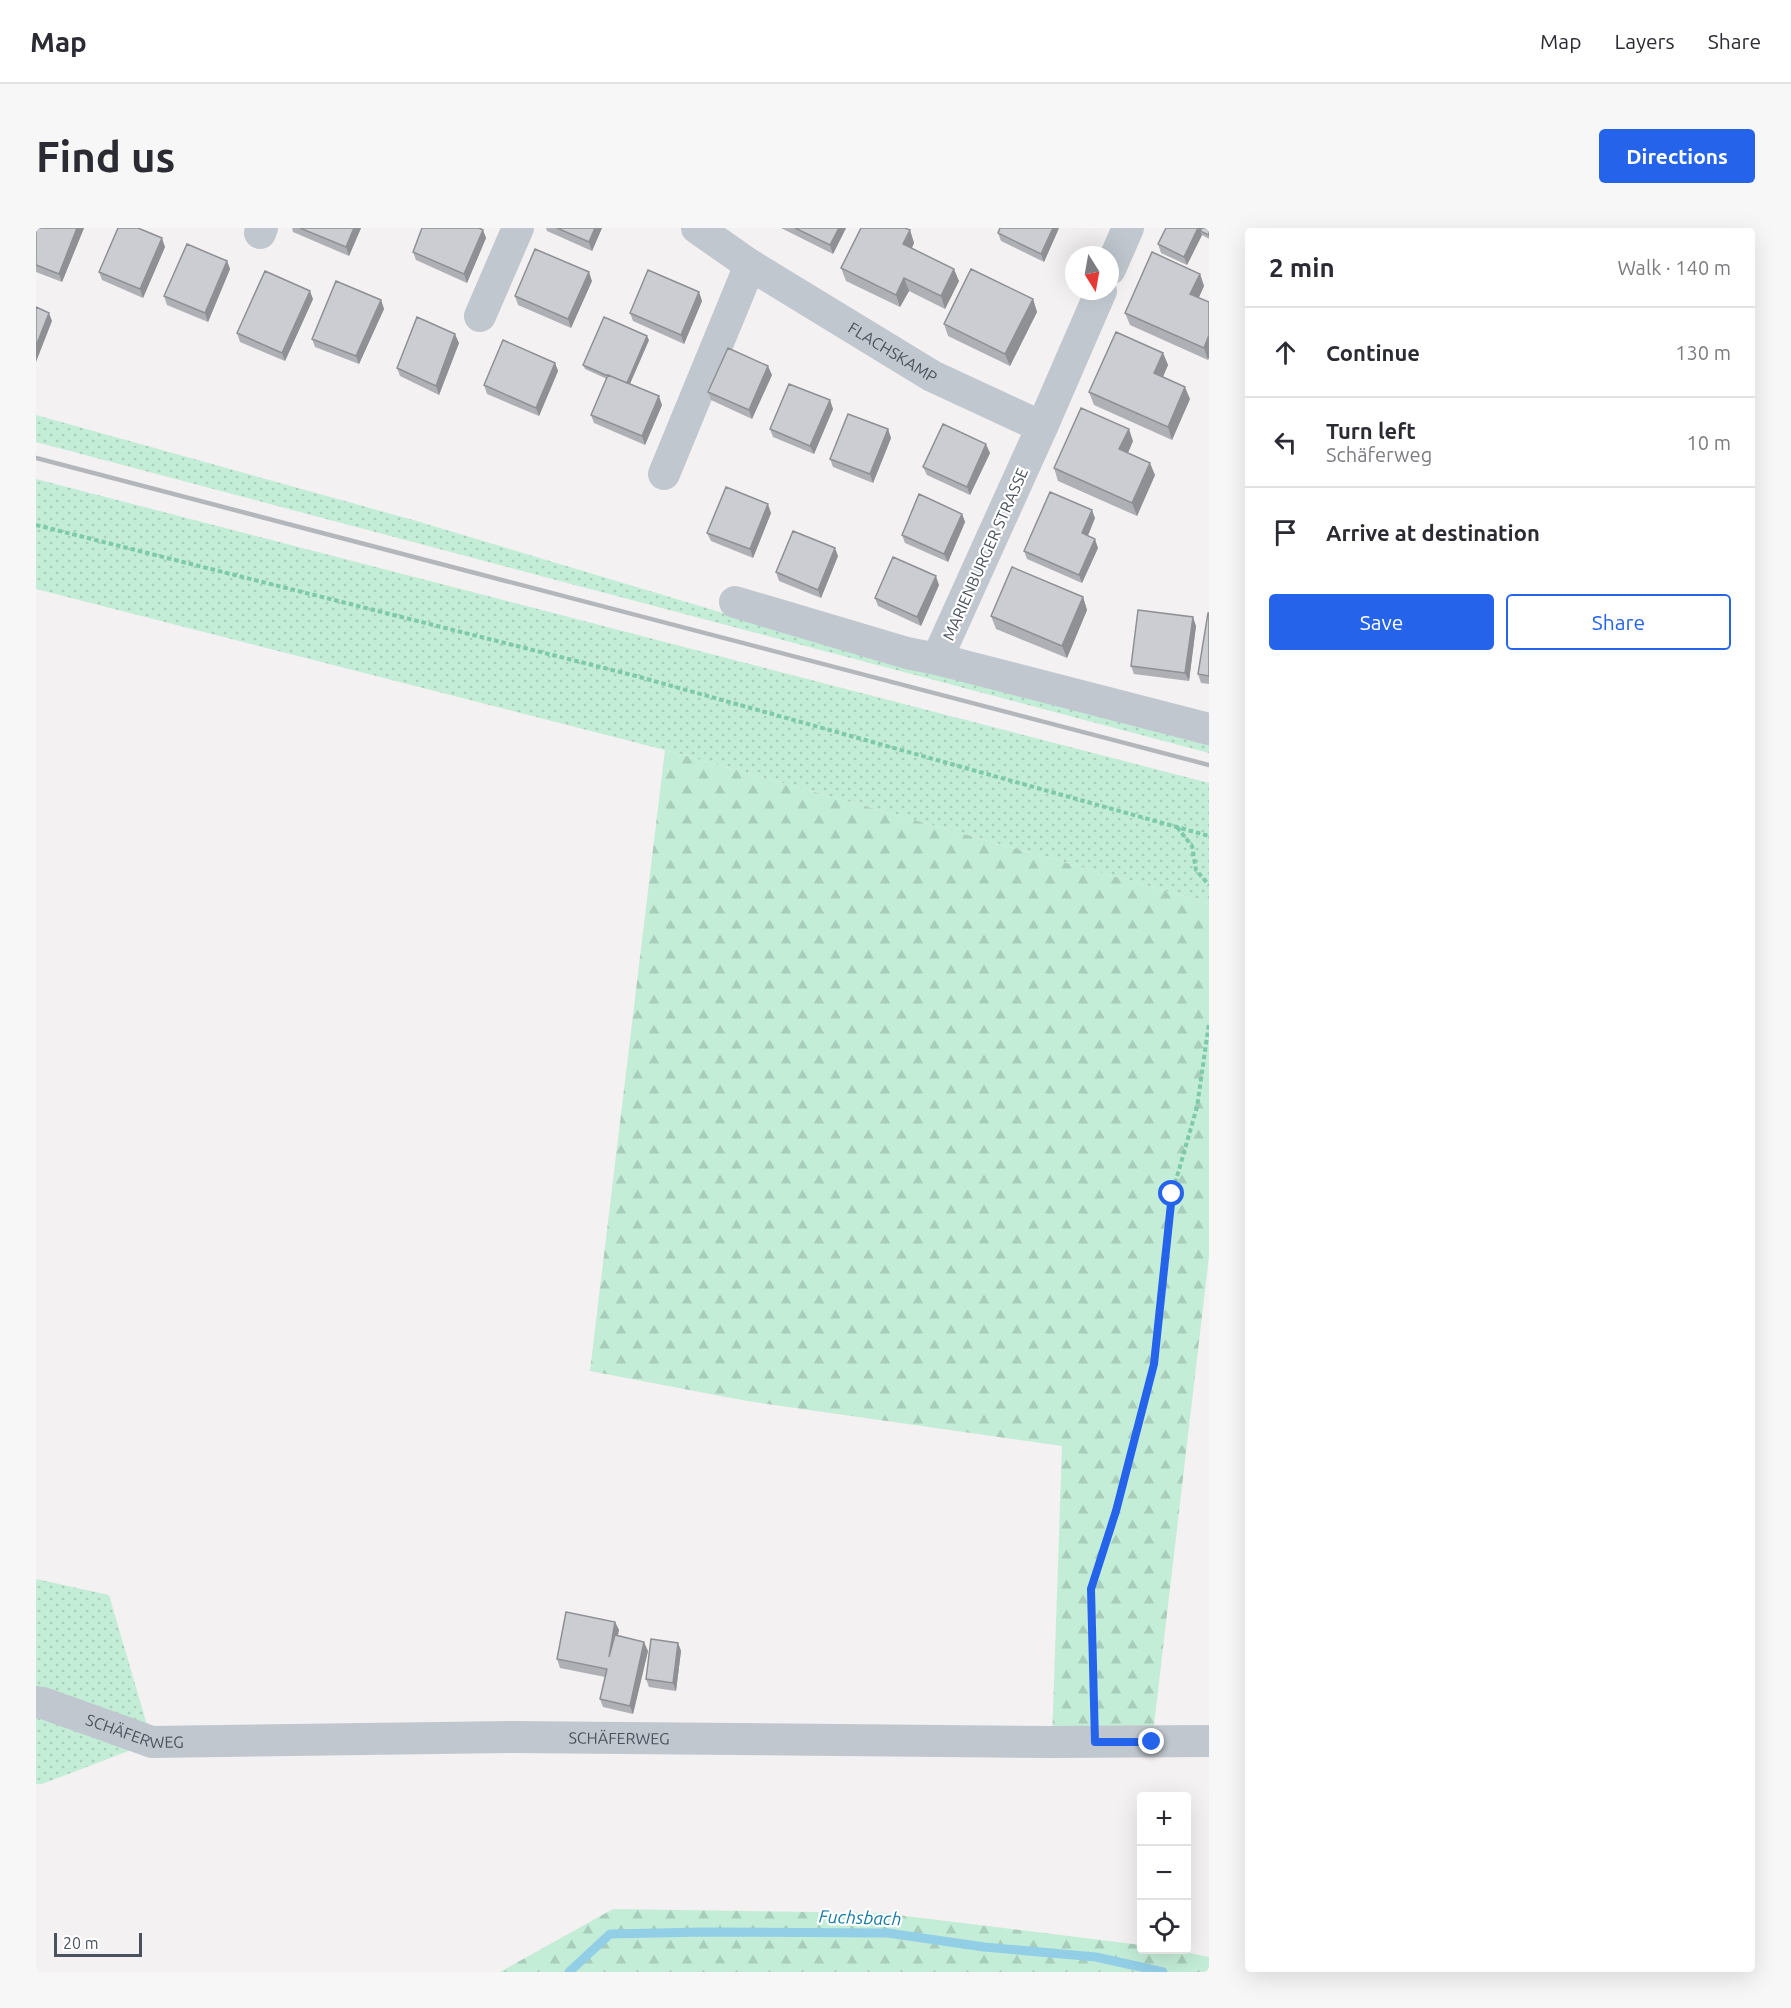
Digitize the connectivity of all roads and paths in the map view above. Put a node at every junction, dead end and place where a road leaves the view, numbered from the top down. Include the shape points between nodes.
1 (518, 228) edge
2 (698, 228) edge
3 (1128, 228) edge
4 (1119, 248) edge
5 (750, 265) junction
6 (1097, 300) edge
7 (480, 316) dead end
8 (1042, 427) junction
9 (664, 474) dead end
10 (36, 525) edge
11 (735, 602) dead end
12 (937, 659) junction
13 (1209, 729) edge
14 (1176, 827) junction
15 (1209, 836) edge
16 (1209, 885) edge
17 (1209, 1023) edge
18 (36, 1702) edge
19 (1209, 1741) edge
20 (1095, 1742) junction

1 - 7 street
2 - 5 street, FLACHSKAMP
3 - 4 street
5 - 8 street, FLACHSKAMP via 932,375
5 - 9 street
6 - 8 street, MARIENBURGER STRASSE
8 - 12 street, MARIENBURGER STRASSE
10 - 14 path via 636,676
11 - 12 street
12 - 13 street, MARIENBURGER STRASSE
14 - 15 path
14 - 16 path via 1192,846 1196,870
17 - 20 path via 1197,1107 1172,1194 1154,1364 1116,1511 1091,1589
18 - 20 street, SCHÄFERWEG via 152,1742 513,1737
19 - 20 street, SCHÄFERWEG

